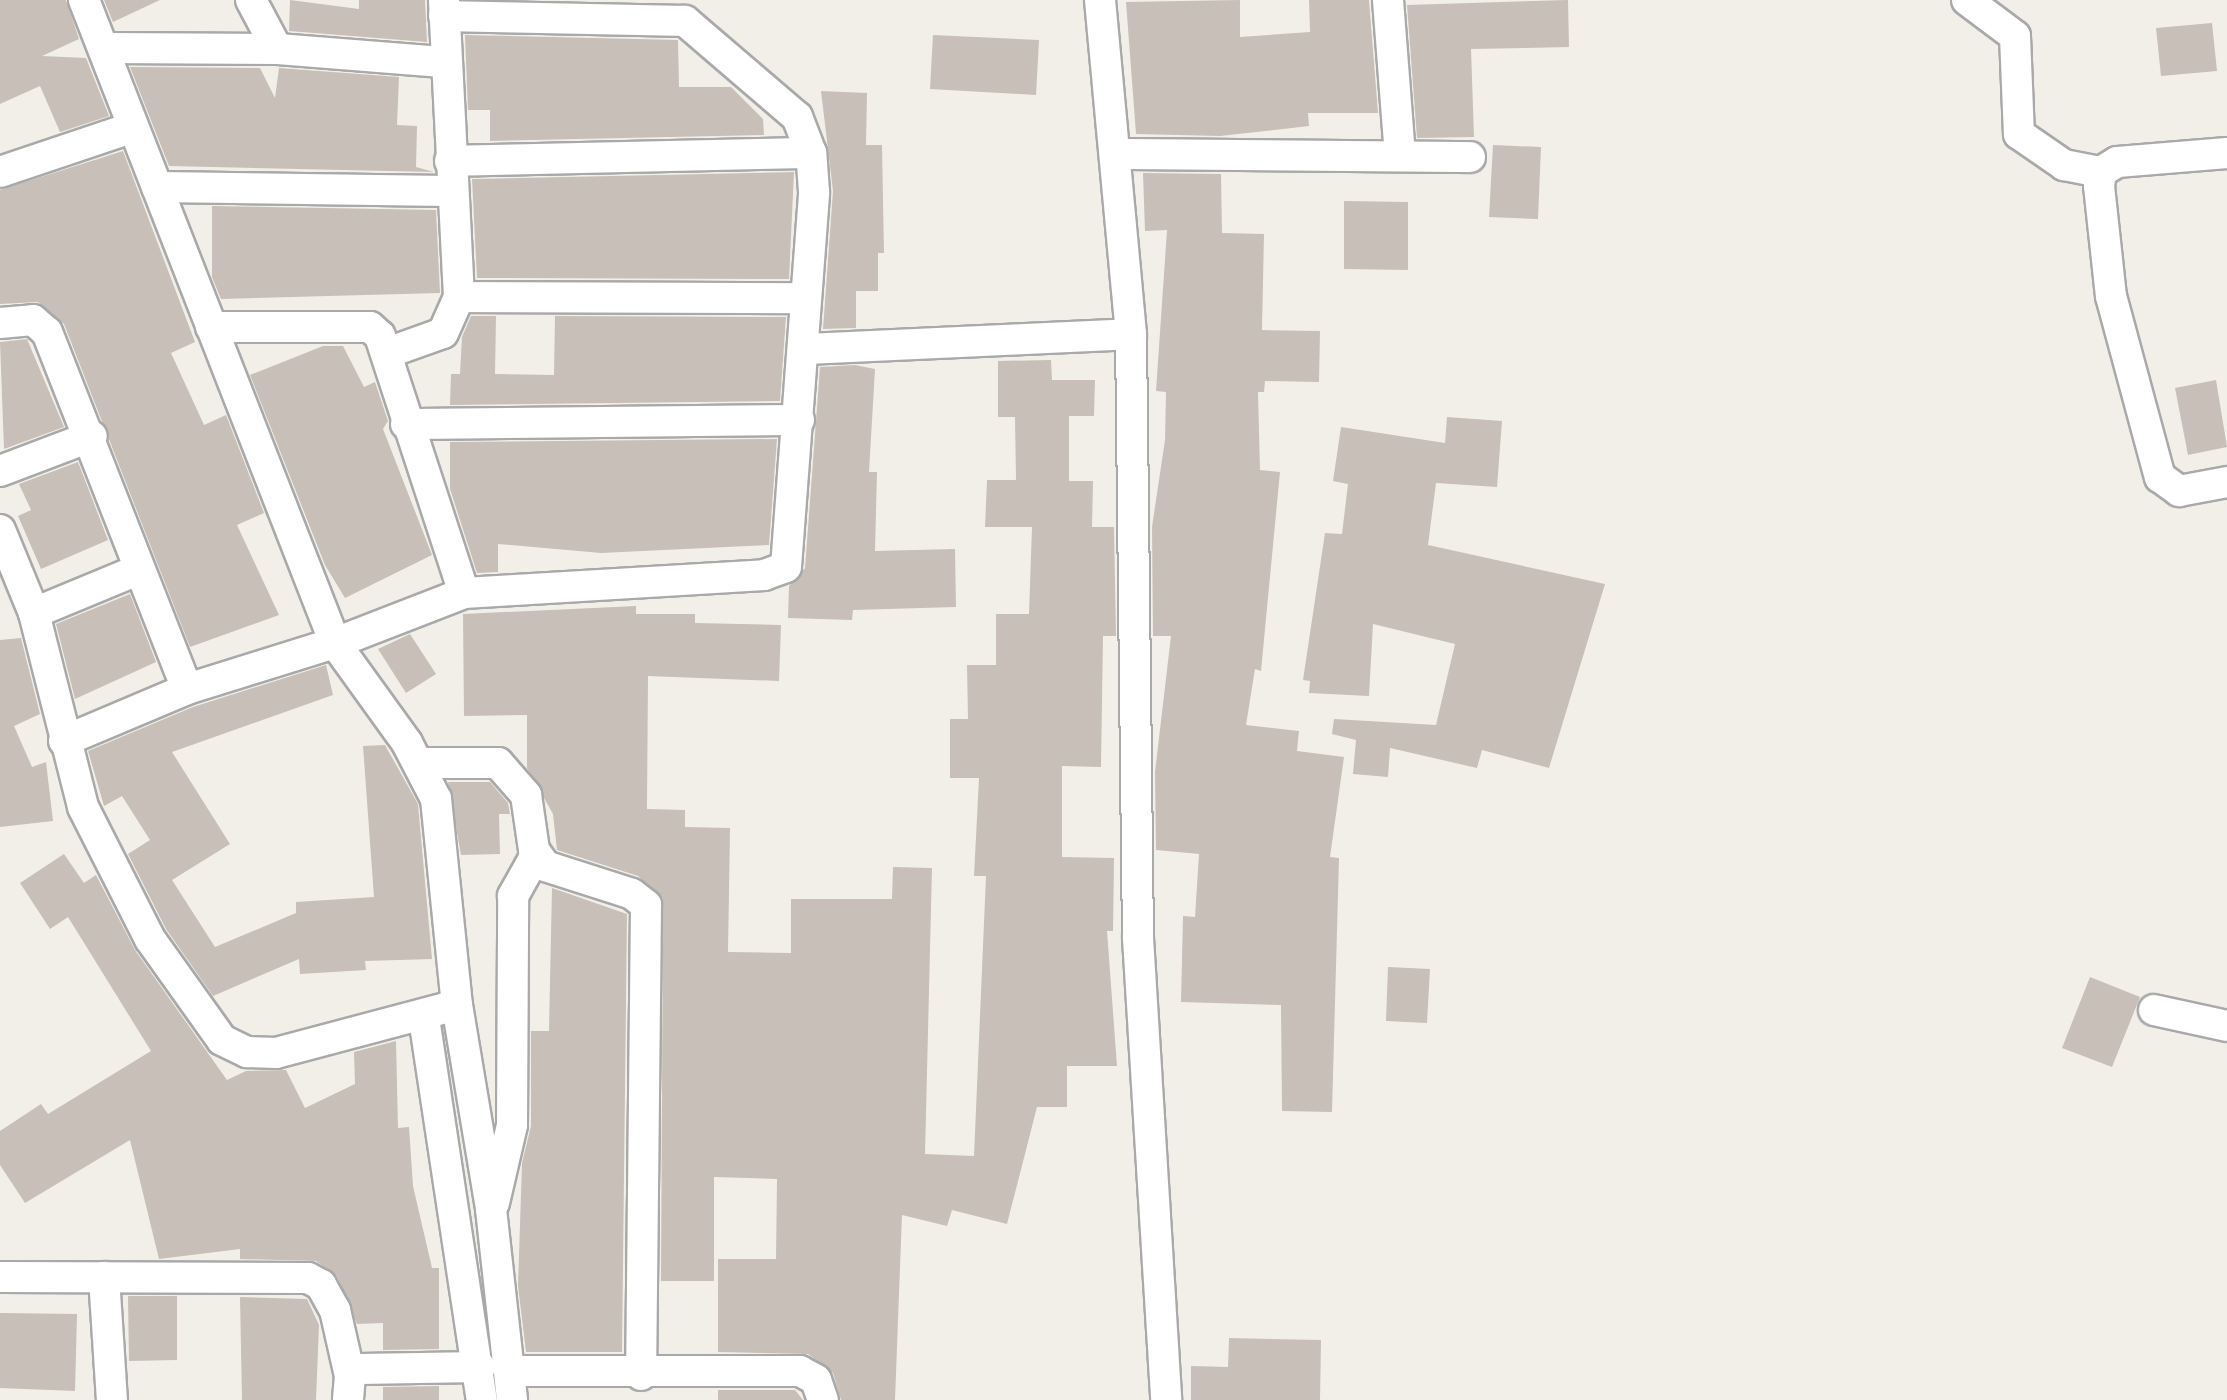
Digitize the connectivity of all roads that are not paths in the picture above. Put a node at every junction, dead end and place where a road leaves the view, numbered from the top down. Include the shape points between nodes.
1 (84, 0) edge
2 (251, 0) edge
3 (1100, 0) edge
4 (1388, 0) edge
5 (1967, 0) edge
6 (444, 8) edge
7 (686, 10) edge
8 (108, 48) junction
9 (277, 49) junction
10 (442, 62) junction
11 (132, 128) junction
12 (811, 152) junction
13 (1115, 154) junction
14 (2227, 154) edge
15 (1400, 156) junction
16 (1470, 157) dead end
17 (0, 172) edge
18 (2102, 172) junction
19 (450, 176) junction
20 (157, 187) junction
21 (459, 297) junction
22 (804, 298) junction
23 (0, 324) edge
24 (211, 327) junction
25 (1131, 334) junction
26 (805, 348) junction
27 (386, 352) junction
28 (798, 420) junction
29 (406, 424) junction
30 (92, 436) junction
31 (0, 472) edge
32 (2227, 482) edge
33 (0, 530) edge
34 (138, 570) junction
35 (10, 574) edge
36 (464, 593) junction
37 (34, 613) junction
38 (334, 643) junction
39 (187, 689) junction
40 (64, 741) junction
41 (419, 763) junction
42 (536, 856) junction
43 (456, 1005) junction
44 (2154, 1010) dead end
45 (424, 1018) junction
46 (2227, 1026) edge
47 (491, 1209) junction
48 (0, 1277) edge
49 (104, 1277) junction
50 (640, 1375) junction
51 (501, 1379) edge
52 (349, 1388) edge
53 (698, 1388) edge
54 (112, 1400) edge
55 (482, 1400) edge
56 (823, 1400) edge
57 (1166, 1400) edge

1 - 8 street
2 - 9 street
3 - 13 street
4 - 15 street
5 - 18 street via 2015,36 2019,134 2064,165
6 - 7 street
6 - 10 street
7 - 12 street via 787,106
8 - 9 street
8 - 11 street
9 - 10 street
10 - 19 street
11 - 17 street
11 - 20 street
12 - 19 street
12 - 22 street via 814,210
13 - 15 street
13 - 25 street
14 - 18 street via 2139,157
15 - 16 street
18 - 32 street via 2111,296 2160,477 2179,491
19 - 20 street
19 - 21 street
20 - 24 street
21 - 22 street
21 - 27 street via 443,333
22 - 26 street
23 - 30 street via 27,319 47,332
24 - 27 street via 370,326
24 - 38 street
25 - 26 street
25 - 57 street via 1138,938
26 - 28 street
27 - 29 street
28 - 29 street
28 - 36 street via 784,570
29 - 36 street
30 - 31 street
30 - 34 street
33 - 35 street
34 - 37 street
34 - 39 street
35 - 37 street
36 - 38 street
37 - 40 street
38 - 39 street
38 - 41 street
39 - 40 street
40 - 45 street via 83,807 116,880 222,1040 246,1052 276,1053
41 - 42 street via 498,763 526,795
41 - 43 street via 442,818
42 - 47 street via 513,896 512,1125 504,1180
42 - 50 street via 570,879 638,896 648,912
43 - 45 street
43 - 47 street
44 - 46 street
45 - 51 street
47 - 51 street
48 - 49 street
49 - 52 street via 315,1281 335,1310
49 - 54 street
50 - 51 street
50 - 53 street
51 - 52 street via 360,1368
51 - 55 street
53 - 56 street via 807,1372 820,1384

